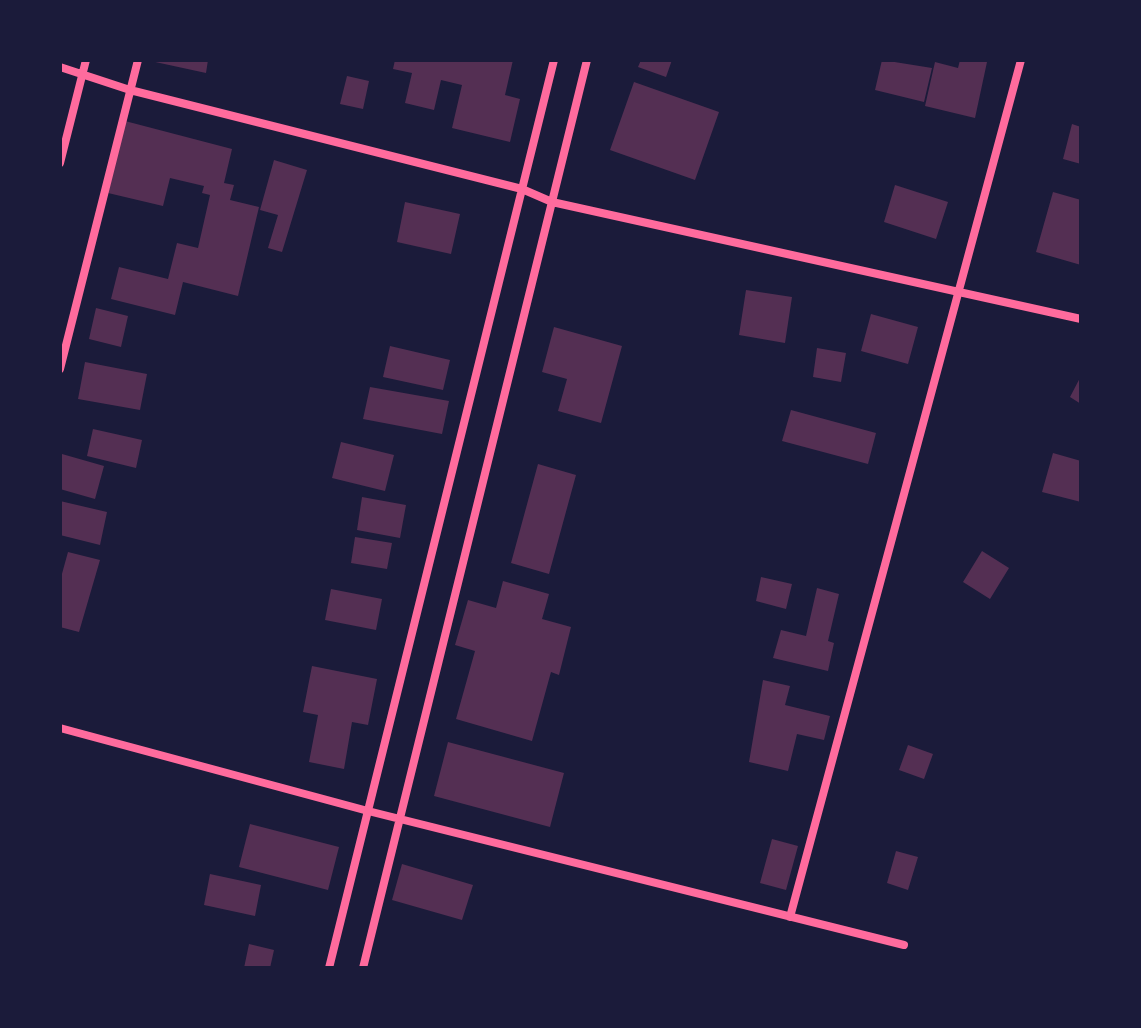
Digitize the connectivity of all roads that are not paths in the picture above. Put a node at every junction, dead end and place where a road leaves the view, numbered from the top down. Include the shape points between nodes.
1 (86, 60) edge
2 (138, 60) edge
3 (554, 60) edge
4 (587, 60) edge
5 (1021, 60) edge
6 (60, 67) edge
7 (82, 73) junction
8 (130, 90) junction
9 (60, 163) edge
10 (522, 189) junction
11 (552, 202) junction
12 (959, 294) junction
13 (1081, 319) edge
14 (60, 369) edge
15 (60, 728) edge
16 (368, 811) junction
17 (400, 819) junction
18 (790, 917) junction
19 (904, 945) dead end
20 (329, 968) edge
21 (363, 968) edge

1 - 7 street
2 - 8 street
3 - 10 street
4 - 11 street
5 - 12 street
6 - 7 street
7 - 8 street
7 - 9 street
8 - 10 street
8 - 14 street
10 - 11 street
10 - 16 street
11 - 12 street
11 - 17 street
12 - 13 street
12 - 18 street
15 - 16 street
16 - 17 street
16 - 20 street
17 - 18 street
17 - 21 street
18 - 19 street

